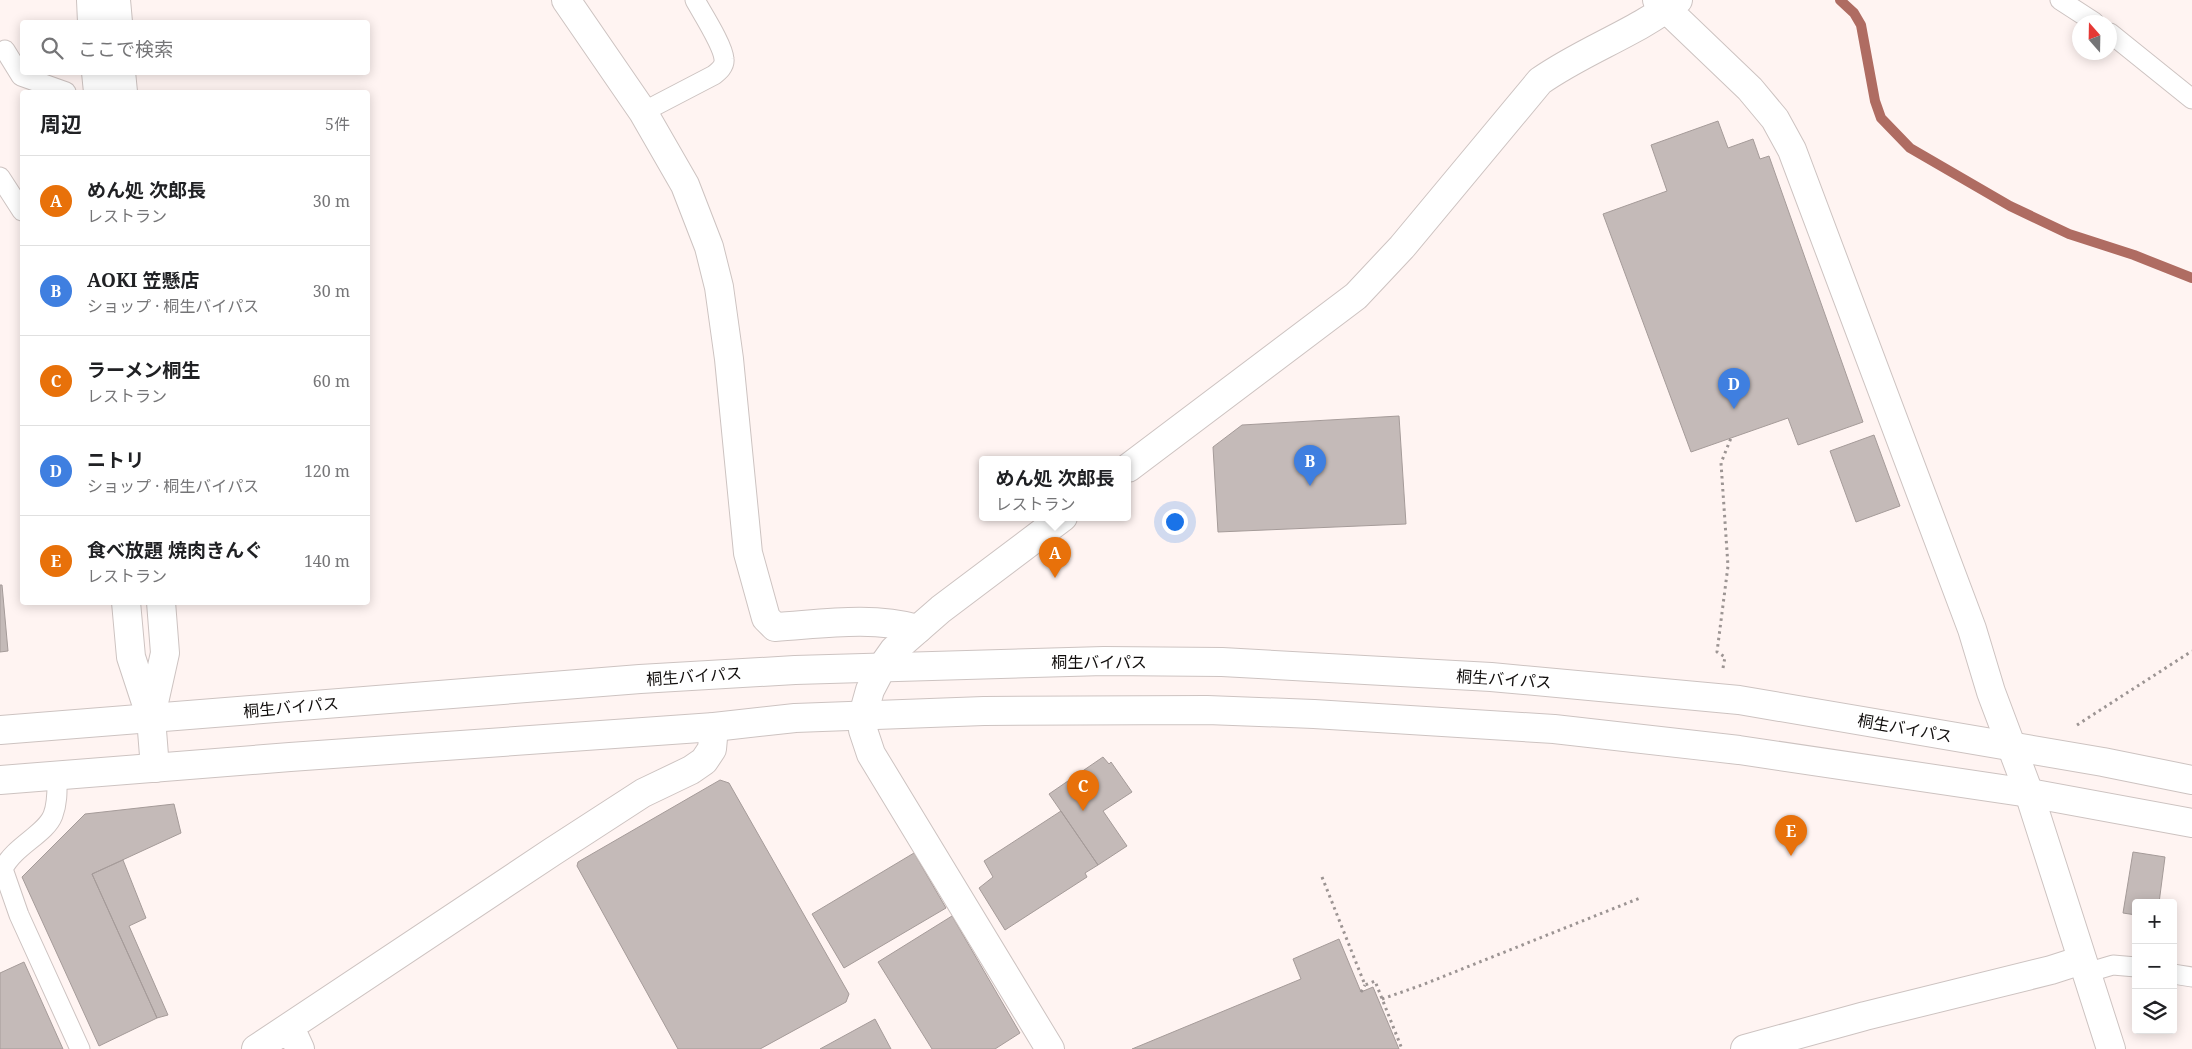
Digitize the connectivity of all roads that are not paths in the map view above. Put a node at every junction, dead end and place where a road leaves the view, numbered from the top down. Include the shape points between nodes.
1 (91, 0) edge
2 (116, 0) edge
3 (566, 0) edge
4 (695, 0) edge
5 (2060, 0) edge
6 (1667, 3) edge
7 (2083, 15) edge
8 (92, 20) edge
9 (118, 20) edge
10 (2117, 40) edge
11 (2, 47) edge
12 (20, 57) edge
13 (20, 74) edge
14 (20, 75) edge
15 (96, 75) edge
16 (121, 75) edge
17 (60, 90) edge
18 (98, 90) edge
19 (122, 90) edge
20 (2192, 99) edge
21 (643, 112) junction
22 (0, 177) edge
23 (20, 208) edge
24 (1131, 466) edge
25 (1058, 521) edge
26 (126, 605) edge
27 (161, 605) edge
28 (918, 629) junction
29 (882, 667) junction
30 (863, 715) junction
31 (151, 718) junction
32 (714, 727) junction
33 (0, 730) edge
34 (2010, 746) junction
35 (155, 768) junction
36 (57, 775) junction
37 (0, 780) edge
38 (2192, 780) edge
39 (2029, 793) junction
40 (2192, 823) edge
41 (2084, 966) junction
42 (2132, 967) edge
43 (2177, 975) edge
44 (2192, 977) edge
45 (295, 1038) edge
46 (80, 1049) edge
47 (256, 1049) edge
48 (1050, 1049) edge
49 (1745, 1049) edge
50 (2111, 1049) edge

1 - 8 main road
2 - 9 main road
3 - 21 main road
4 - 21 lane via 720,47 724,59 722,68
5 - 7 lane
6 - 24 main road via 1540,81 1402,247 1356,296
6 - 34 main road via 1750,89 1775,119 1792,150 1968,620
10 - 20 lane
11 - 12 lane
11 - 13 lane
14 - 17 lane
15 - 18 main road
16 - 19 main road
21 - 28 main road via 686,185 709,247 719,287 730,359 748,552 766,618 775,627 871,621 894,622
22 - 23 lane
25 - 28 main road
26 - 31 main road via 131,657
27 - 31 main road via 165,654
28 - 29 main road via 894,650
29 - 30 main road via 870,690
29 - 31 main road, 桐生バイパス via 640,679
29 - 34 main road, 桐生バイパス via 1104,661 1222,662 1491,677 1739,700
30 - 32 main road
30 - 39 main road via 1207,710 1442,721 1554,729 1739,750
30 - 48 main road via 863,730 871,754
31 - 33 main road, 桐生バイパス
31 - 35 main road
32 - 35 main road
32 - 45 main road via 712,749 704,761 643,793 569,841
34 - 38 main road, 桐生バイパス
34 - 39 main road
35 - 36 main road
36 - 37 main road
36 - 46 lane via 53,817 8,859 3,869 19,915
39 - 40 main road
39 - 41 main road
41 - 42 lane
41 - 49 main road via 2051,970
41 - 50 main road
43 - 44 lane
45 - 47 main road

